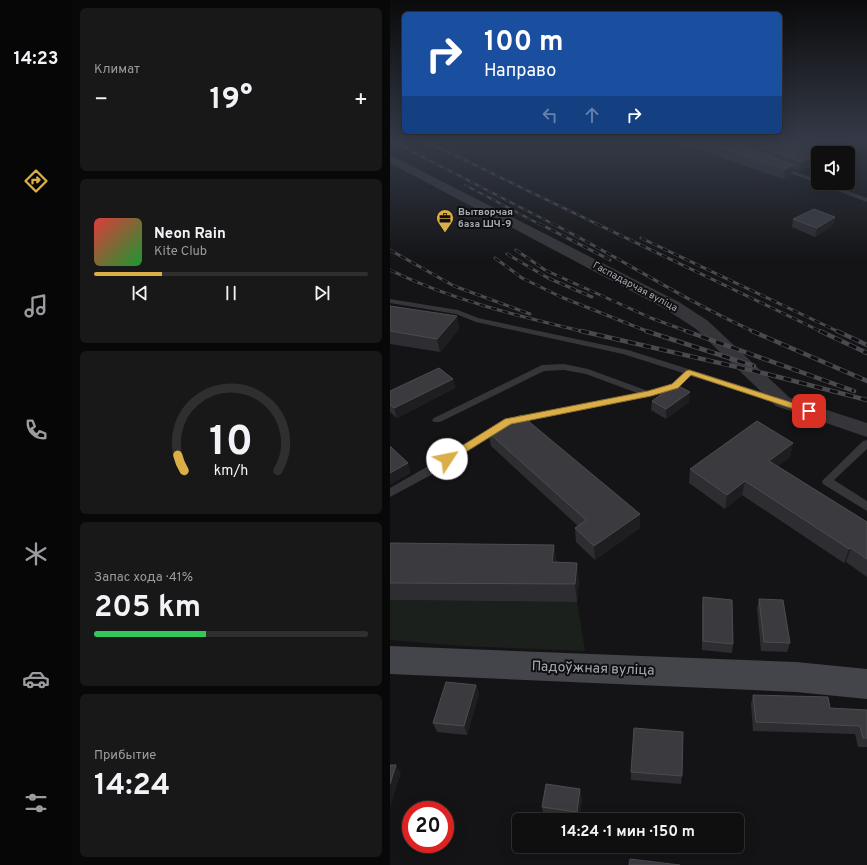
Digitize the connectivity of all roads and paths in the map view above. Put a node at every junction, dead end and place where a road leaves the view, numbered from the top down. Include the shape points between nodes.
1 (433, 180) edge
2 (840, 190) edge
3 (867, 200) edge
4 (390, 302) edge
5 (689, 372) junction
6 (648, 394) junction
7 (783, 402) junction
8 (437, 420) dead end
9 (867, 430) edge
10 (867, 443) edge
11 (390, 492) edge
12 (867, 506) edge
13 (390, 660) edge
14 (867, 684) edge

1 - 7 street, Гаспадарчая вуліца via 673,306 702,325
2 - 3 lane
4 - 5 lane via 458,312 476,320 625,352
5 - 6 lane via 675,386
5 - 7 lane
6 - 8 lane via 588,372 564,367 542,368
6 - 11 lane via 508,421
7 - 9 street, Гаспадарчая вуліца
10 - 12 lane via 828,481
13 - 14 main road, Падоўжная вуліца via 796,677

